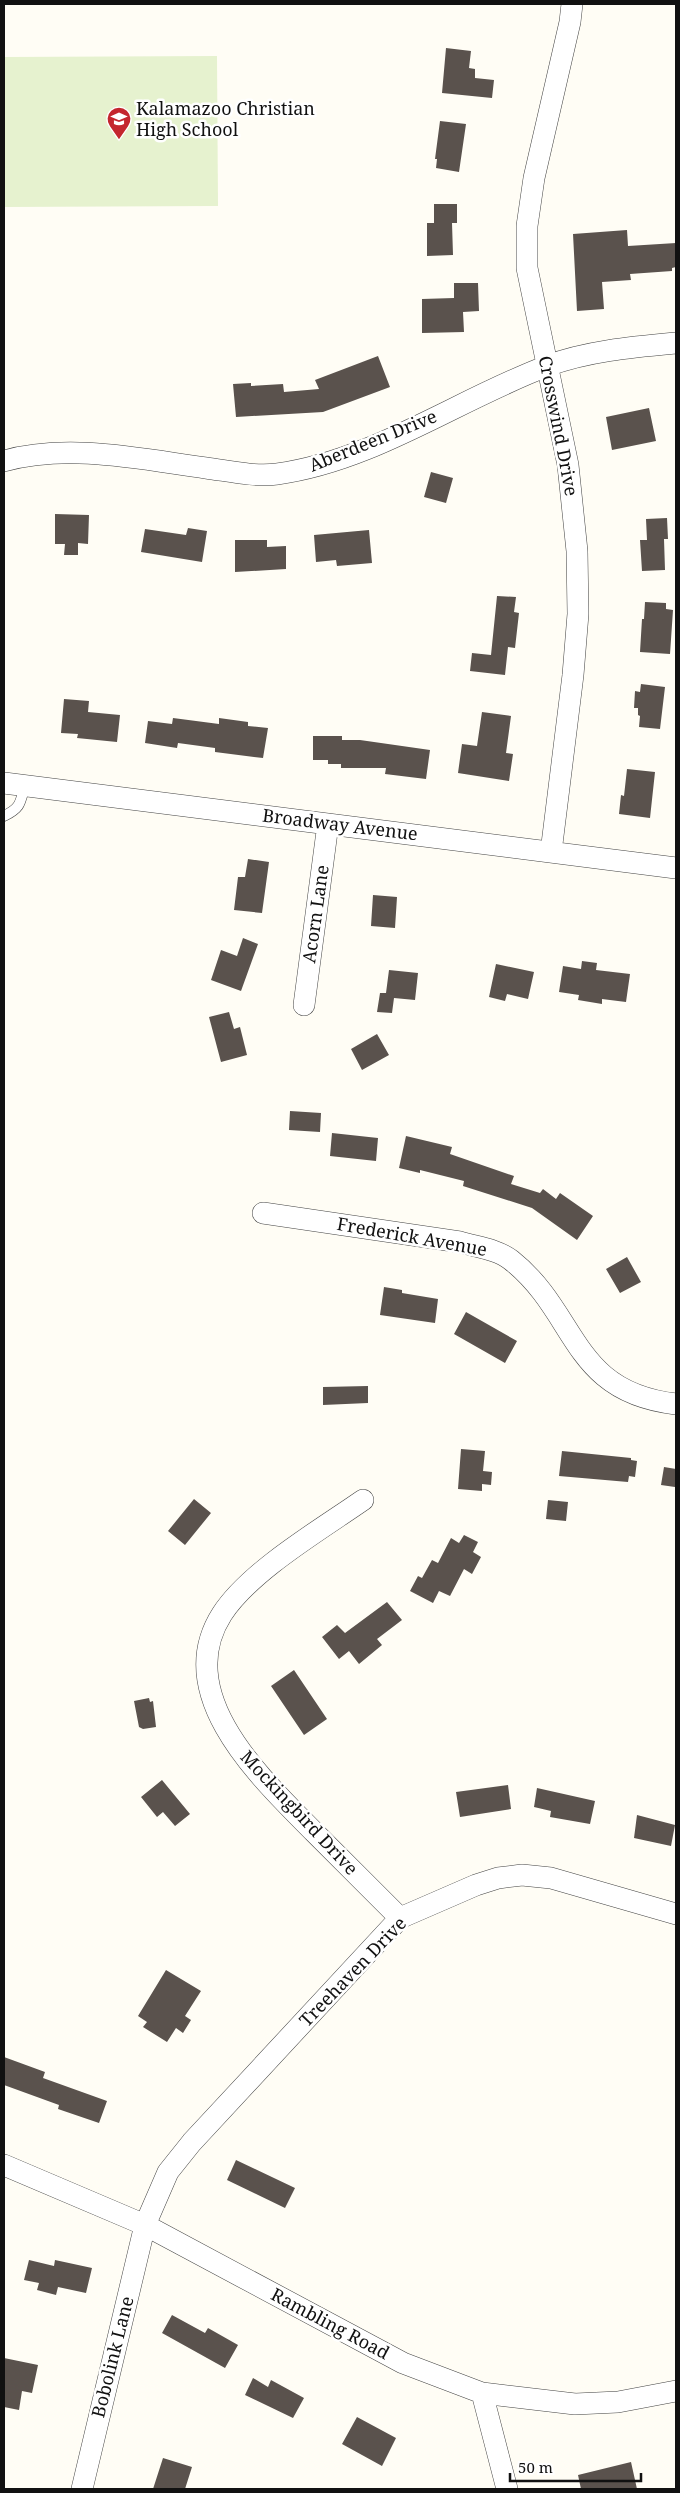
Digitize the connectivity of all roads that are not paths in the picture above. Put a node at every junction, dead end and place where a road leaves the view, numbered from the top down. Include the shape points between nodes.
1 (572, 4) edge
2 (676, 343) edge
3 (548, 366) junction
4 (4, 461) edge
5 (4, 783) edge
6 (25, 786) junction
7 (4, 816) edge
8 (328, 824) junction
9 (551, 852) junction
10 (676, 868) edge
11 (304, 1005) dead end
12 (262, 1213) dead end
13 (676, 1404) edge
14 (363, 1500) dead end
15 (676, 1914) edge
16 (400, 1918) junction
17 (4, 2165) edge
18 (145, 2225) junction
19 (676, 2391) edge
20 (482, 2393) junction
21 (82, 2489) edge
22 (507, 2489) edge

1 - 3 street, Crosswind Drive via 534,178 527,226 527,268
2 - 3 street, Aberdeen Drive via 609,351
3 - 4 street, Aberdeen Drive via 358,451 300,470 275,474 243,473 98,454 25,455
3 - 9 street, Crosswind Drive via 573,497 578,605
5 - 6 street, Broadway Avenue
6 - 7 lane via 16,810
6 - 8 street, Broadway Avenue
8 - 9 street, Broadway Avenue
8 - 11 street, Acorn Lane
9 - 10 street, Broadway Avenue
12 - 13 street, Frederick Avenue via 460,1242 510,1258 538,1286 582,1353 602,1376 618,1388
14 - 16 street, Mockingbird Drive via 273,1563 234,1598 216,1624 206,1668 212,1695 248,1763
15 - 16 street, Treehaven Drive via 551,1878 522,1875 476,1884
16 - 18 street, Treehaven Drive via 192,2142 168,2172
17 - 18 street, Rambling Road
18 - 20 street, Rambling Road via 403,2363
18 - 21 street, Bobolink Lane
19 - 20 street, Rambling Road via 618,2402 575,2404
20 - 22 street

